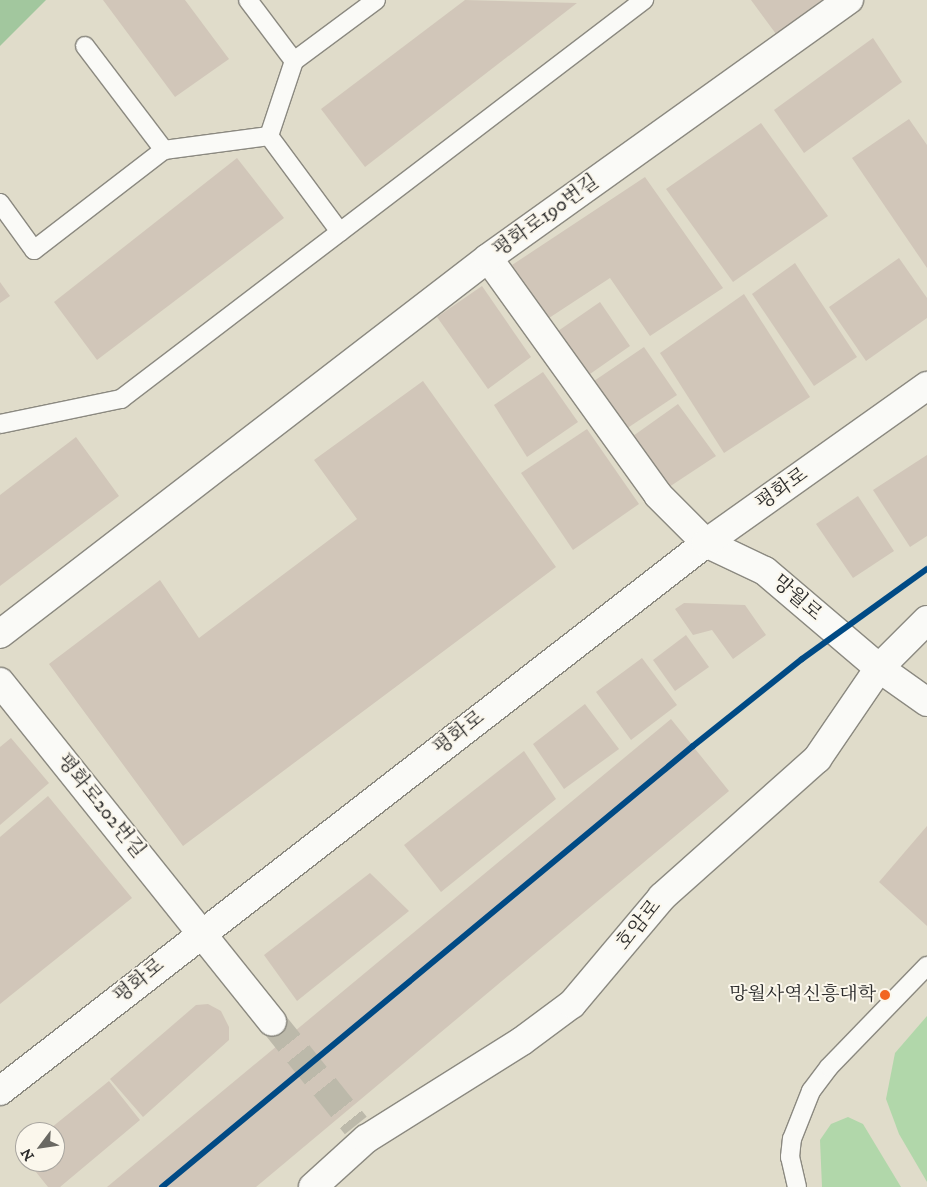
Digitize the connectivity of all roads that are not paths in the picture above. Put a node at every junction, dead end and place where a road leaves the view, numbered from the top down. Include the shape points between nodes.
1 (248, 0) edge
2 (376, 0) edge
3 (644, 0) edge
4 (849, 0) edge
5 (85, 46) dead end
6 (294, 62) junction
7 (268, 136) junction
8 (164, 150) junction
9 (0, 203) edge
10 (340, 232) junction
11 (488, 258) junction
12 (927, 386) edge
13 (0, 424) edge
14 (706, 543) junction
15 (927, 620) edge
16 (0, 634) edge
17 (879, 668) junction
18 (0, 682) edge
19 (927, 702) edge
20 (203, 930) junction
21 (927, 966) edge
22 (272, 1021) tunnel mouth
23 (0, 1091) edge
24 (313, 1187) edge
25 (797, 1187) edge

1 - 6 lane
2 - 6 lane
3 - 10 lane
4 - 11 street, 평화로190번길
5 - 8 lane
6 - 7 lane
7 - 8 lane
7 - 10 lane
8 - 9 lane via 34,250
10 - 13 lane via 121,399
11 - 14 street, 평화로190번길 via 658,495
11 - 16 street
12 - 14 street, 평화로
14 - 17 street, 망월로 via 765,571
14 - 20 street, 평화로
15 - 17 street, 호암로
17 - 19 street, 망월로
17 - 24 street, 호암로 via 817,759 662,897 572,1004 522,1041 361,1132
18 - 20 street, 평화로202번길
20 - 22 street, 평화로202번길
20 - 23 street, 평화로
21 - 25 lane via 811,1091 792,1139 790,1157

